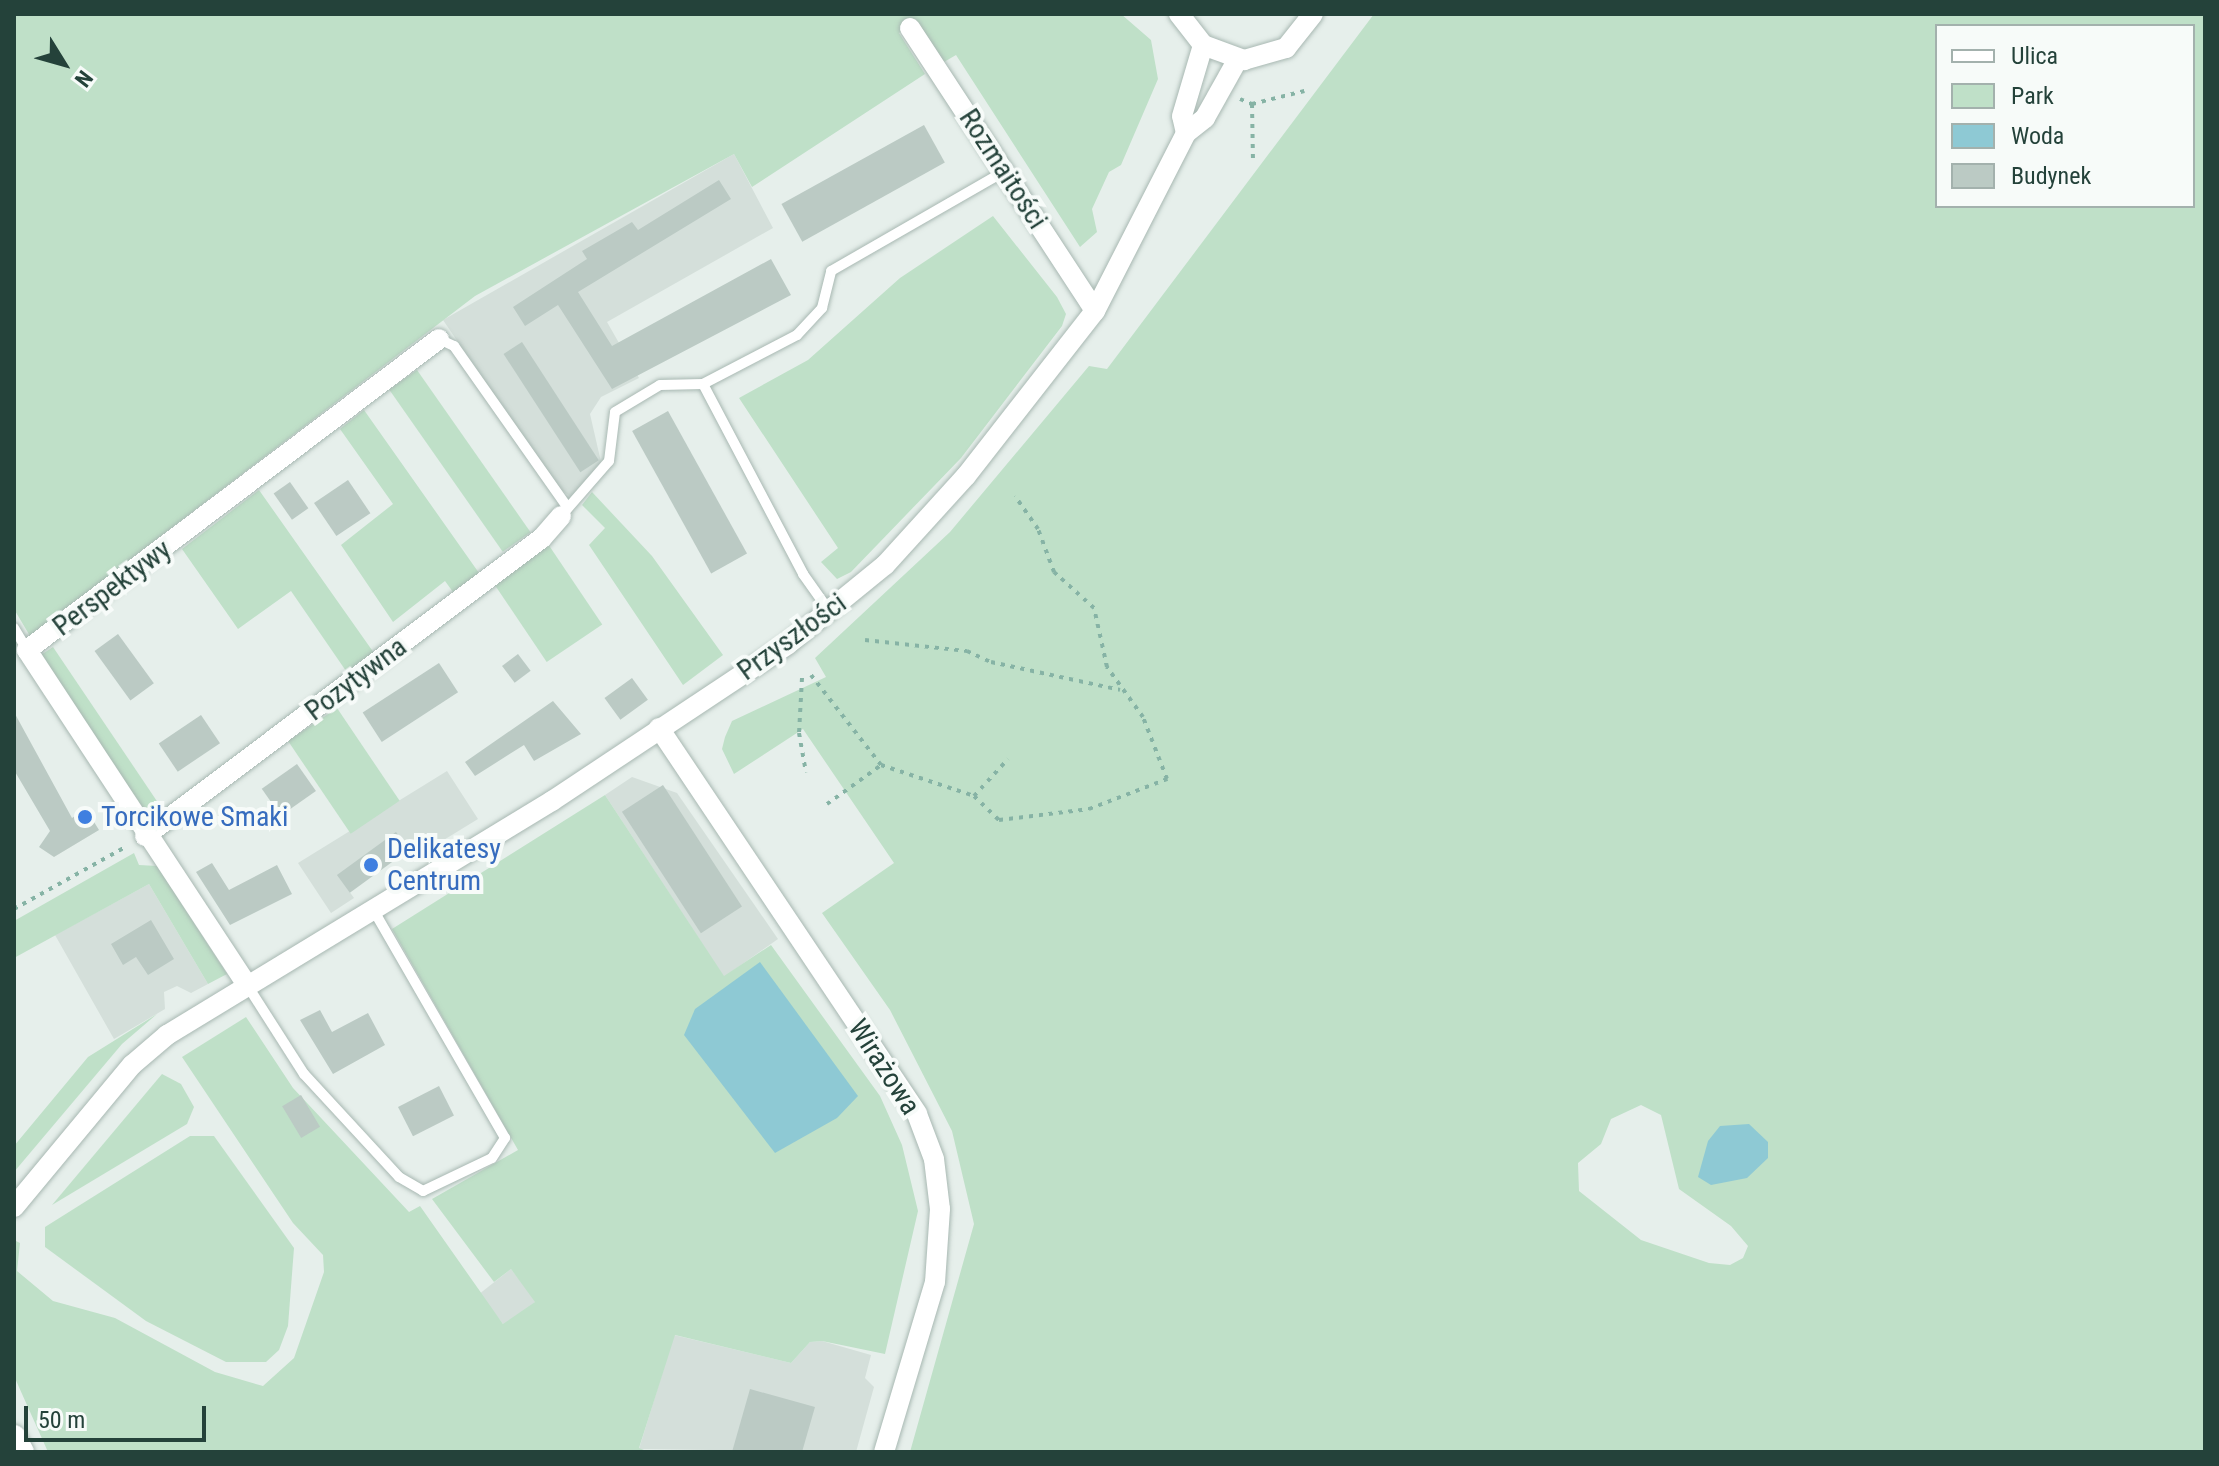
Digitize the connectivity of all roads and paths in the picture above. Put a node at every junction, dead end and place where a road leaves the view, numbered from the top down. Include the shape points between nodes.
1 (1179, 14) edge
2 (1313, 14) edge
3 (910, 28) dead end
4 (1203, 45) junction
5 (1238, 59) junction
6 (1304, 91) dead end
7 (1227, 93) dead end
8 (1252, 104) junction
9 (1186, 133) junction
10 (1253, 160) dead end
11 (1005, 171) junction
12 (1095, 311) junction
13 (439, 339) joint
14 (703, 384) junction
15 (1015, 496) dead end
16 (565, 512) junction
17 (830, 612) junction
18 (14, 628) edge
19 (865, 640) dead end
20 (27, 650) junction
21 (811, 675) dead end
22 (802, 678) dead end
23 (1120, 690) junction
24 (659, 728) junction
25 (1008, 759) dead end
26 (881, 765) junction
27 (806, 772) dead end
28 (974, 796) junction
29 (827, 804) dead end
30 (145, 836) junction
31 (14, 909) edge
32 (374, 911) junction
33 (247, 985) junction
34 (14, 1207) edge
35 (14, 1437) edge
36 (22, 1452) edge
37 (884, 1452) edge

1 - 4 street
2 - 5 street via 1286,48
3 - 11 street, Rozmaitości
4 - 5 street
4 - 9 street, Przyszłości via 1182,116
5 - 9 street, Przyszłości via 1205,118
6 - 8 path
7 - 8 path
8 - 10 path
9 - 12 street, Przyszłości
11 - 12 street, Rozmaitości
11 - 14 lane via 840,265 827,279 815,321
12 - 17 street, Przyszłości via 917,533
13 - 16 lane via 454,346
13 - 20 street, Perspektywy
14 - 16 lane via 660,385 615,412 609,461
14 - 17 lane via 803,574
15 - 23 path via 1038,529 1054,572 1094,608 1107,667
16 - 30 street, Pozytywna via 542,538
17 - 24 street, Przyszłości
18 - 20 lane
19 - 23 path via 967,651 991,662
20 - 30 street, Perspektywy
21 - 26 path
22 - 27 path via 799,733
23 - 28 path via 1143,717 1167,779 1089,809 999,820
24 - 32 street, Przyszłości
24 - 37 street, Wirażowa via 917,1114 934,1159 940,1209 935,1282
25 - 28 path
26 - 28 path
26 - 29 path
30 - 31 path
30 - 33 street, Perspektywy
32 - 33 street, Przyszłości
32 - 33 lane via 505,1138 492,1158 423,1191 399,1177 304,1074
33 - 34 street, Przyszłości via 191,1018 132,1065
35 - 36 street

